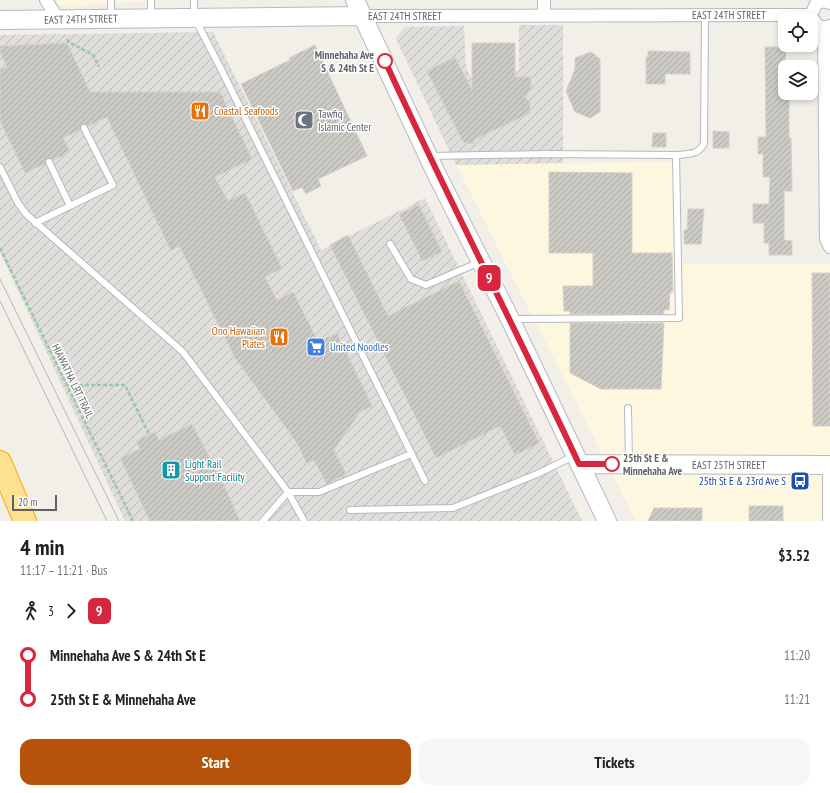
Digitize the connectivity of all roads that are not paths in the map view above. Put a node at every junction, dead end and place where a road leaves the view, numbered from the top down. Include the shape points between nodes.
1 (46, 0) edge
2 (111, 0) edge
3 (151, 0) edge
4 (355, 0) edge
5 (544, 0) edge
6 (826, 1) edge
7 (194, 9) edge
8 (812, 12) edge
9 (705, 15) junction
10 (778, 15) edge
11 (363, 16) junction
12 (544, 16) junction
13 (111, 18) junction
14 (151, 18) junction
15 (58, 19) junction
16 (0, 20) edge
17 (827, 27) edge
18 (827, 114) edge
19 (84, 128) dead end
20 (676, 155) junction
21 (429, 156) junction
22 (49, 162) dead end
23 (0, 167) edge
24 (70, 206) junction
25 (35, 223) junction
26 (390, 244) dead end
27 (830, 246) edge
28 (481, 261) junction
29 (510, 319) junction
30 (628, 408) dead end
31 (411, 454) junction
32 (577, 460) junction
33 (0, 462) edge
34 (629, 464) junction
35 (829, 465) edge
36 (425, 481) dead end
37 (288, 492) junction
38 (0, 496) edge
39 (350, 510) dead end
40 (12, 521) edge
41 (25, 521) edge
42 (263, 521) edge
43 (304, 521) edge
44 (607, 521) edge
45 (829, 521) edge

1 - 15 street
2 - 13 lane
3 - 14 lane
4 - 11 street
5 - 12 street
6 - 8 street via 813,7
7 - 11 street, EAST 24TH STREET
7 - 14 street, EAST 24TH STREET
7 - 31 lane via 220,67
9 - 10 street, EAST 24TH STREET
9 - 12 street, EAST 24TH STREET
9 - 20 lane via 704,143 695,153
11 - 12 street, EAST 24TH STREET
11 - 21 street
13 - 14 street, EAST 24TH STREET
13 - 15 street, EAST 24TH STREET
15 - 16 street, EAST 24TH STREET
17 - 18 street
18 - 27 street via 826,240
19 - 24 lane via 113,185
20 - 21 lane
20 - 29 lane via 679,318
21 - 28 street
22 - 24 lane
23 - 25 lane via 18,203
24 - 25 lane
25 - 37 lane via 183,352
26 - 28 lane via 411,279 426,285
28 - 29 street
29 - 32 street
30 - 34 lane
31 - 36 lane
31 - 37 lane via 319,492
32 - 34 street, EAST 25TH STREET
32 - 39 lane via 453,508
32 - 44 street
33 - 41 highway
34 - 35 street, EAST 25TH STREET
35 - 45 street
37 - 42 lane
37 - 43 lane
38 - 40 highway

